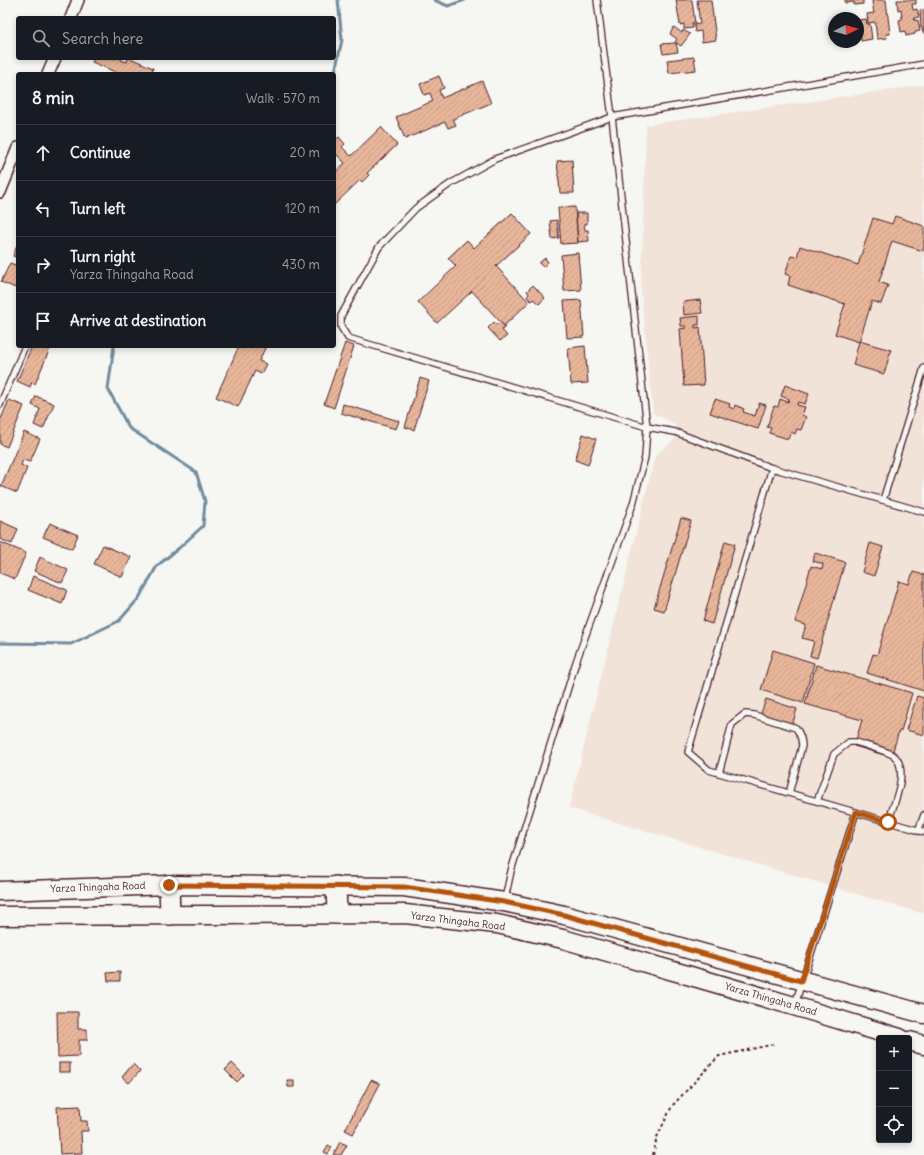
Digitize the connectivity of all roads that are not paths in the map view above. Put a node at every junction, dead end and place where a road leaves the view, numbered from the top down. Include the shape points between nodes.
1 (78, 0) edge
2 (597, 0) edge
3 (71, 16) edge
4 (53, 60) edge
5 (924, 64) edge
6 (49, 72) edge
7 (612, 117) junction
8 (16, 153) edge
9 (0, 192) edge
10 (24, 348) edge
11 (924, 368) edge
12 (0, 405) edge
13 (647, 427) junction
14 (772, 468) junction
15 (883, 500) junction
16 (924, 512) edge
17 (719, 773) junction
18 (789, 793) junction
19 (817, 801) junction
20 (856, 812) junction
21 (924, 815) edge
22 (888, 822) junction
23 (921, 831) edge
24 (169, 885) junction
25 (336, 886) junction
26 (0, 891) edge
27 (504, 902) junction
28 (337, 914) junction
29 (170, 915) junction
30 (0, 916) edge
31 (801, 981) junction
32 (794, 1006) junction
33 (924, 1014) edge
34 (890, 1035) edge
35 (912, 1042) edge
36 (924, 1045) edge

1 - 3 street
2 - 7 lane
4 - 6 street
5 - 7 lane
7 - 13 lane
7 - 13 lane via 495,159 450,184 416,208 379,247 341,316 341,328 348,338
8 - 9 street
10 - 12 lane
11 - 15 lane
13 - 14 lane via 675,432
13 - 27 lane via 645,457 633,504 576,662 511,871
14 - 15 lane
14 - 17 lane via 688,752 709,770
15 - 16 lane
17 - 18 lane
17 - 18 lane via 732,724 746,714 754,715 796,728 802,740
18 - 19 lane
19 - 20 lane
19 - 22 lane via 834,754 849,742 856,742 893,755 899,762 902,776
20 - 22 lane
20 - 31 lane
21 - 23 lane
22 - 23 lane
24 - 25 main road, Yarza Thingaha Road
24 - 26 main road, Yarza Thingaha Road
24 - 29 highway
25 - 27 main road, Yarza Thingaha Road via 404,887
25 - 28 highway
27 - 31 main road, Yarza Thingaha Road via 564,915
28 - 29 main road, Yarza Thingaha Road
28 - 32 main road, Yarza Thingaha Road via 405,914 497,924 563,939
29 - 30 main road, Yarza Thingaha Road
31 - 32 lane
31 - 33 main road, Yarza Thingaha Road
32 - 34 main road, Yarza Thingaha Road
35 - 36 main road

